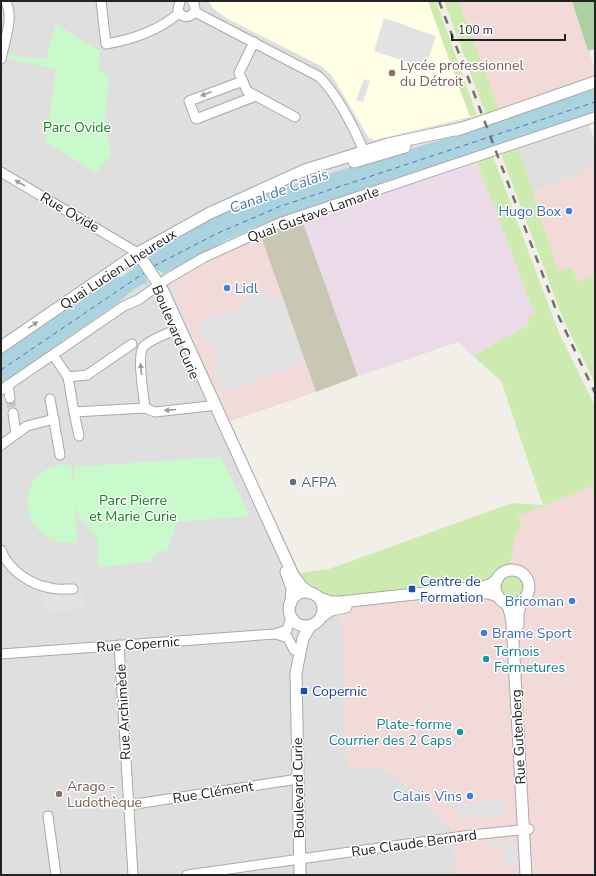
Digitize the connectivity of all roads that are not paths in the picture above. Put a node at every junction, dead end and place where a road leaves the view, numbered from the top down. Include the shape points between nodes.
1 (101, 1) edge
2 (180, 1) edge
3 (192, 1) edge
4 (6, 2) edge
5 (195, 12) junction
6 (179, 13) junction
7 (254, 42) junction
8 (1, 59) edge
9 (242, 81) junction
10 (595, 82) edge
11 (256, 96) junction
12 (295, 116) dead end
13 (595, 117) edge
14 (365, 155) junction
15 (1, 172) edge
16 (138, 253) junction
17 (155, 283) junction
18 (177, 330) junction
19 (132, 344) dead end
20 (1, 347) edge
21 (53, 355) junction
22 (68, 377) junction
23 (5, 388) edge
24 (10, 398) tunnel mouth
25 (50, 399) dead end
26 (211, 405) junction
27 (145, 408) junction
28 (74, 412) junction
29 (13, 413) tunnel mouth
30 (54, 419) junction
31 (16, 432) junction
32 (79, 436) dead end
33 (1, 445) edge
34 (60, 455) dead end
35 (1, 550) edge
36 (497, 580) junction
37 (73, 589) dead end
38 (314, 595) junction
39 (501, 598) junction
40 (522, 600) junction
41 (291, 603) junction
42 (321, 617) junction
43 (293, 619) junction
44 (312, 625) junction
45 (275, 634) junction
46 (119, 645) junction
47 (294, 650) junction
48 (1, 654) edge
49 (296, 700) junction
50 (298, 779) junction
51 (129, 805) junction
52 (48, 816) dead end
53 (526, 829) junction
54 (300, 859) junction
55 (56, 875) edge
56 (133, 875) edge
57 (187, 875) edge
58 (300, 875) edge
59 (526, 875) edge
60 (532, 875) edge

1 - 6 street via 106,44 121,42 141,34 167,22
2 - 6 street via 177,7
3 - 5 street
4 - 8 street via 10,15
5 - 6 street via 188,17
5 - 7 street
7 - 9 street via 239,73
7 - 14 street via 313,71 323,80
9 - 11 street via 247,91
9 -> 11 street via 189,101 196,119
10 - 14 street, Quai Lucien Lheureux via 463,128
11 - 12 street
13 - 17 street, Quai Gustave Lamarle via 267,228
14 - 16 street, Quai Lucien Lheureux via 240,199 193,221
16 -> 15 street, Rue Ovide
16 - 17 street, Boulevard Curie
20 -> 16 street, Quai Lucien Lheureux
17 - 18 street, Boulevard Curie
17 - 21 street, Quai Gustave Lamarle via 138,300 124,306
18 - 26 street, Boulevard Curie
27 -> 18 street via 141,352 145,345
19 - 22 street via 87,375
21 - 22 street
21 - 23 street, Quai Gustave Lamarle
22 - 28 street
23 - 24 street
25 - 30 street
26 -> 27 street via 155,412
26 - 38 street, Boulevard Curie via 226,431 293,575 302,587
26 - 41 street, Boulevard Curie via 288,578 292,588
27 - 28 street
28 - 32 street
29 - 31 street
30 - 31 street via 32,424
30 - 34 street
31 - 33 street
35 - 37 street via 11,568 41,586
36 - 38 street via 481,587 340,602 331,602
36 - 39 street via 496,588
36 - 40 street via 508,570 523,573 529,586
38 - 41 street via 299,594
38 - 42 street via 323,606
39 - 40 street via 512,603
39 - 42 street via 488,593 477,593 340,608
39 - 53 street, Rue Gutenberg via 509,608 512,622
40 - 53 street, Rue Gutenberg via 518,618
41 - 43 street
42 - 44 street
43 - 44 street via 302,625
43 - 45 street via 287,630
43 - 47 street, Boulevard Curie via 296,636
44 - 49 street, Boulevard Curie via 303,638 298,659
45 - 46 street, Rue Copernic
45 - 47 street via 288,638
46 - 48 street, Rue Copernic
46 - 51 street, Rue Archimède
47 - 49 street, Boulevard Curie
49 - 50 street, Boulevard Curie
50 - 51 street, Rue Clément
50 - 54 street, Boulevard Curie
51 - 56 street, Rue Archimède
52 - 55 street
53 - 54 street, Rue Claude Bernard
53 - 59 street, Rue Gutenberg
53 - 60 street, Rue Gutenberg
54 - 57 street, Rue Claude Bernard
54 - 58 street, Boulevard Curie

